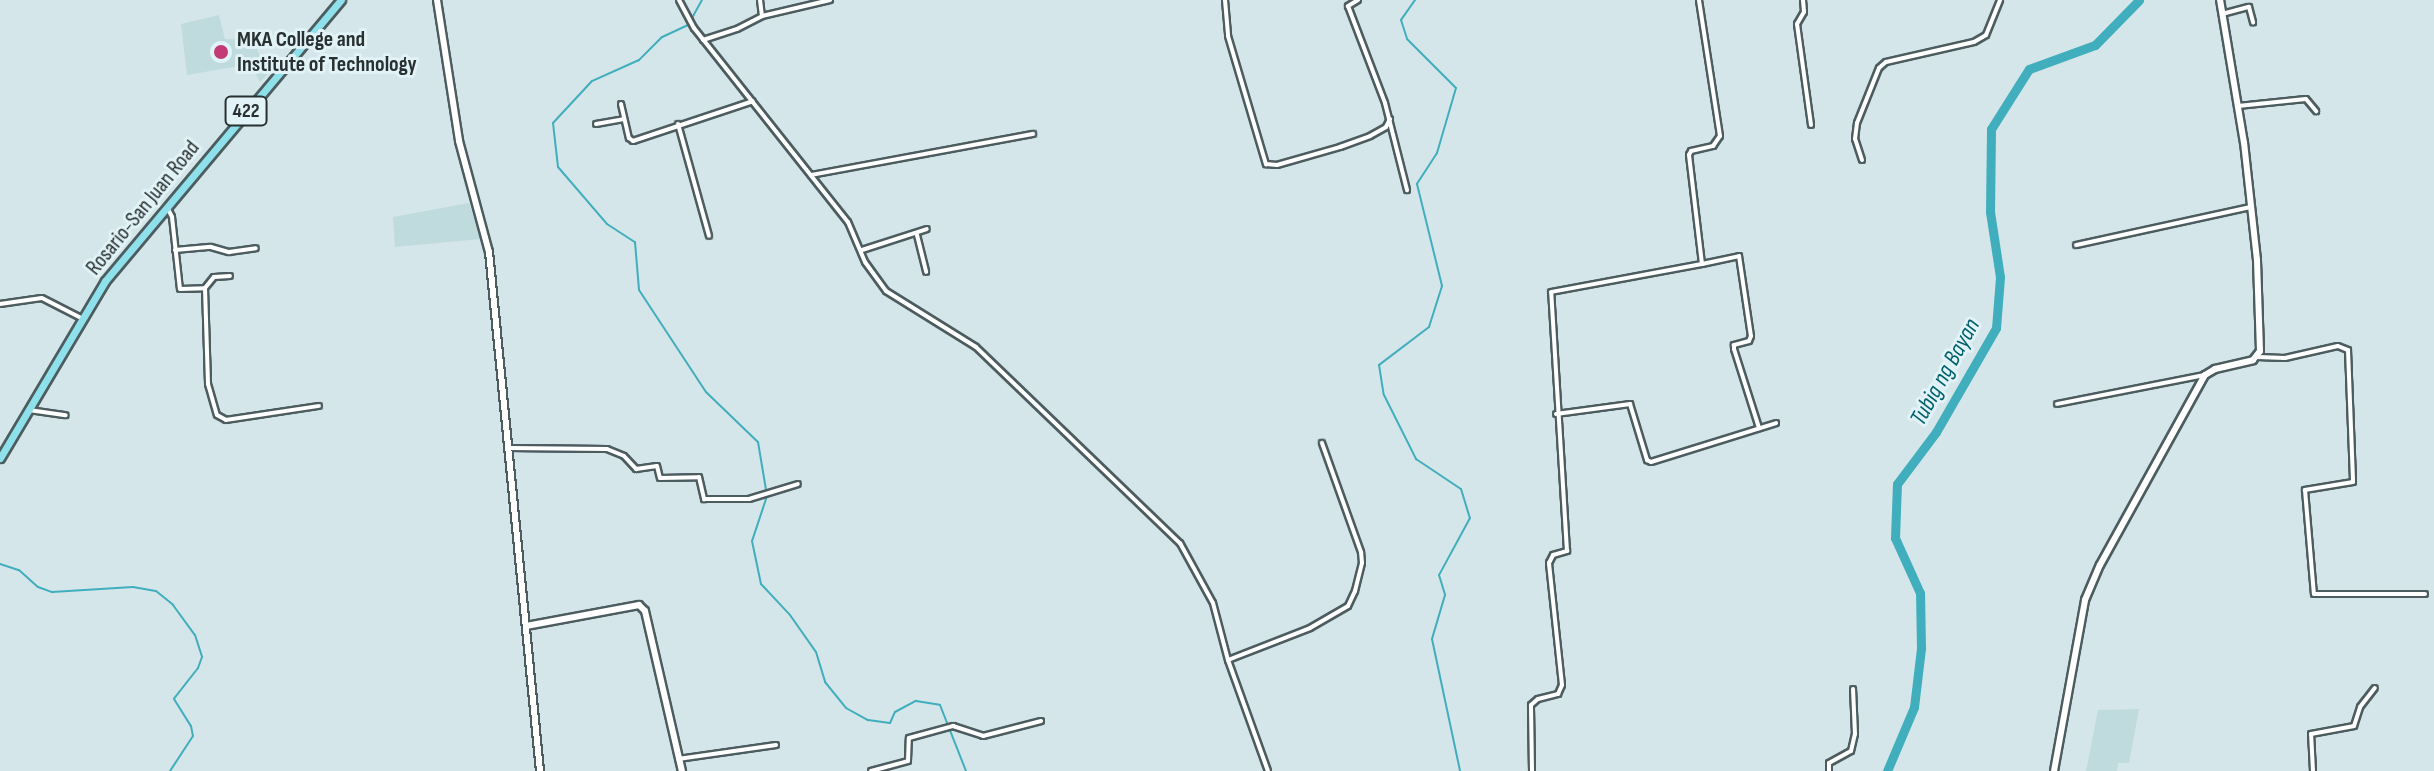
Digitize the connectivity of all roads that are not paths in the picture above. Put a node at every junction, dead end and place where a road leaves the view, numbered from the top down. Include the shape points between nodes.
1 (341, 0) edge
2 (437, 0) edge
3 (679, 0) edge
4 (760, 0) edge
5 (830, 0) edge
6 (1225, 0) edge
7 (1358, 0) edge
8 (1699, 0) edge
9 (1803, 0) edge
10 (2000, 0) edge
11 (2220, 0) edge
12 (2222, 14) junction
13 (762, 16) junction
14 (2253, 22) dead end
15 (703, 40) junction
16 (753, 101) junction
17 (621, 104) dead end
18 (2238, 106) junction
19 (2316, 111) dead end
20 (624, 119) junction
21 (1390, 119) junction
22 (596, 124) dead end
23 (678, 124) junction
24 (1811, 125) dead end
25 (1033, 134) dead end
26 (1862, 160) dead end
27 (811, 175) junction
28 (1407, 190) dead end
29 (166, 206) junction
30 (2251, 207) junction
31 (927, 229) dead end
32 (917, 235) junction
33 (709, 236) dead end
34 (2076, 245) dead end
35 (256, 248) dead end
36 (175, 250) junction
37 (862, 250) junction
38 (1702, 264) junction
39 (926, 272) dead end
40 (230, 276) dead end
41 (205, 288) junction
42 (0, 304) edge
43 (81, 318) junction
44 (2257, 357) junction
45 (2205, 375) junction
46 (2057, 404) dead end
47 (319, 406) dead end
48 (29, 410) junction
49 (1556, 414) junction
50 (66, 415) dead end
51 (1776, 423) dead end
52 (1759, 428) junction
53 (1322, 443) dead end
54 (506, 448) junction
55 (0, 458) edge
56 (798, 484) dead end
57 (2425, 594) dead end
58 (526, 626) junction
59 (1228, 660) junction
60 (2375, 688) dead end
61 (1853, 689) dead end
62 (1041, 721) dead end
63 (776, 745) dead end
64 (678, 759) junction
65 (540, 771) edge
66 (682, 771) edge
67 (871, 771) edge
68 (1268, 771) edge
69 (1532, 771) edge
70 (1829, 771) edge
71 (2054, 771) edge
72 (2313, 771) edge

1 - 29 main road, Rosario-San Juan Road / 422
2 - 54 street via 459,141 486,232
3 - 15 street
4 - 13 street
5 - 13 street
6 - 21 street via 1228,36 1266,164 1340,147 1370,136
7 - 21 street via 1348,6
8 - 38 street via 1720,136 1713,146 1689,155
9 - 24 street via 1797,24
10 - 26 street via 1986,35 1974,42 1879,68 1857,123 1855,139
11 - 12 street
12 - 14 street via 2249,7
12 - 18 street
13 - 15 street
15 - 16 street
16 - 23 street
16 - 27 street
17 - 20 street
18 - 19 street via 2306,99
18 - 30 street
20 - 22 street
20 - 23 street via 633,141
21 - 28 street
23 - 33 street
25 - 27 street
27 - 37 street via 848,222
29 - 36 street
29 - 43 main road, Rosario-San Juan Road / 422
30 - 34 street
30 - 44 street
31 - 32 street
32 - 37 street
32 - 39 street
35 - 36 street
36 - 41 street via 180,289
37 - 59 street via 886,291 976,347 1180,543 1213,603
38 - 49 street via 1551,292
38 - 52 street via 1739,256 1751,336 1734,349
40 - 41 street via 214,277
41 - 47 street via 208,384 217,415 226,420
42 - 43 street via 42,298
43 - 48 main road, Rosario-San Juan Road / 422
44 - 45 street
44 - 57 street via 2285,358 2338,346 2348,350 2353,482 2307,488 2304,494 2314,594
45 - 46 street
45 - 71 street via 2085,600
48 - 50 street
48 - 55 main road, Rosario-San Juan Road / 422
49 - 52 street via 1630,404 1651,462
49 - 69 street via 1567,551 1553,555 1549,563 1562,685 1558,694 1531,705
51 - 52 street
53 - 59 street via 1361,552 1355,591 1348,606 1310,628
54 - 56 street via 607,449 636,469 657,466 660,478 699,477 704,499 749,499
54 - 58 street
58 - 64 street via 639,605 645,611
58 - 65 street
59 - 68 street
60 - 72 street via 2354,726 2311,734
61 - 70 street via 1851,751 1829,763
62 - 67 street via 983,736 953,726 909,738 908,761
63 - 64 street
64 - 66 street

